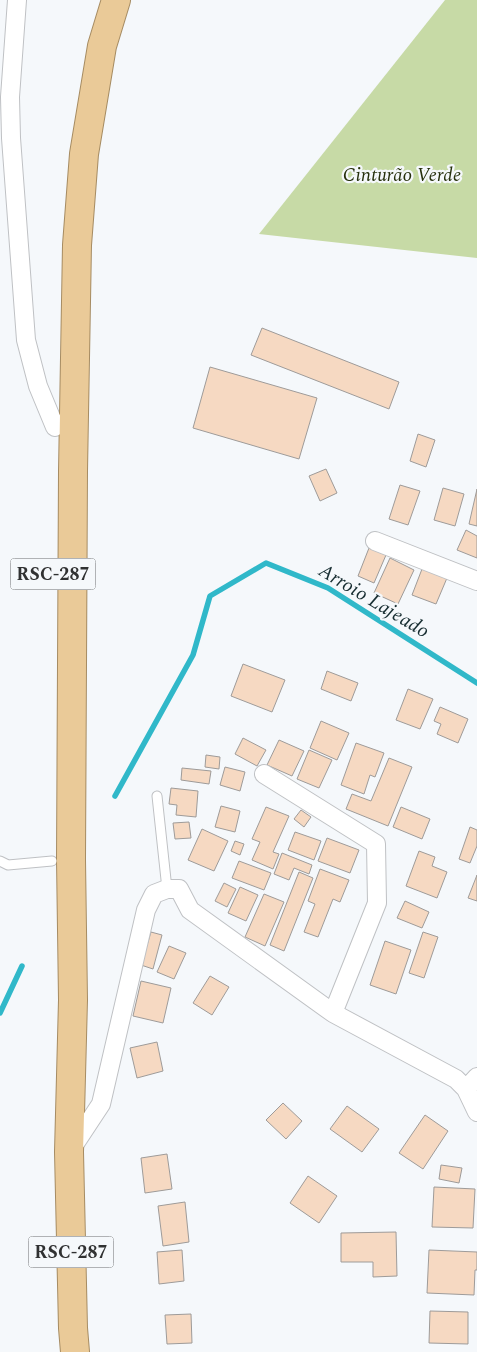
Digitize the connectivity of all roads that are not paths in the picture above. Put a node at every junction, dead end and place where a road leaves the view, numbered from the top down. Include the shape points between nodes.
1 (17, 0) edge
2 (96, 0) edge
3 (116, 0) edge
4 (5, 134) edge
5 (54, 427) junction
6 (374, 541) dead end
7 (477, 581) edge
8 (264, 774) dead end
9 (157, 796) dead end
10 (0, 861) edge
11 (52, 861) junction
12 (167, 889) junction
13 (333, 1013) junction
14 (472, 1083) edge
15 (477, 1112) edge
16 (69, 1152) junction
17 (56, 1352) edge
18 (75, 1352) edge

1 - 4 street
2 - 5 highway, RSC-287 via 83,42 66,152 58,244
3 - 16 highway, RSC-287 via 102,46 84,154 77,245 73,471 73,1000
4 - 5 street via 26,340 38,386
5 - 11 highway, RSC-287
6 - 7 street
8 - 13 street via 376,844 378,903
9 - 12 lane
10 - 11 lane via 8,865
11 - 17 highway, RSC-287 via 54,1000 50,1152
12 - 13 street via 179,889 190,910
12 - 16 street via 154,894 146,910 101,1104
13 - 14 street via 456,1079
14 - 15 street
16 - 18 highway, RSC-287

